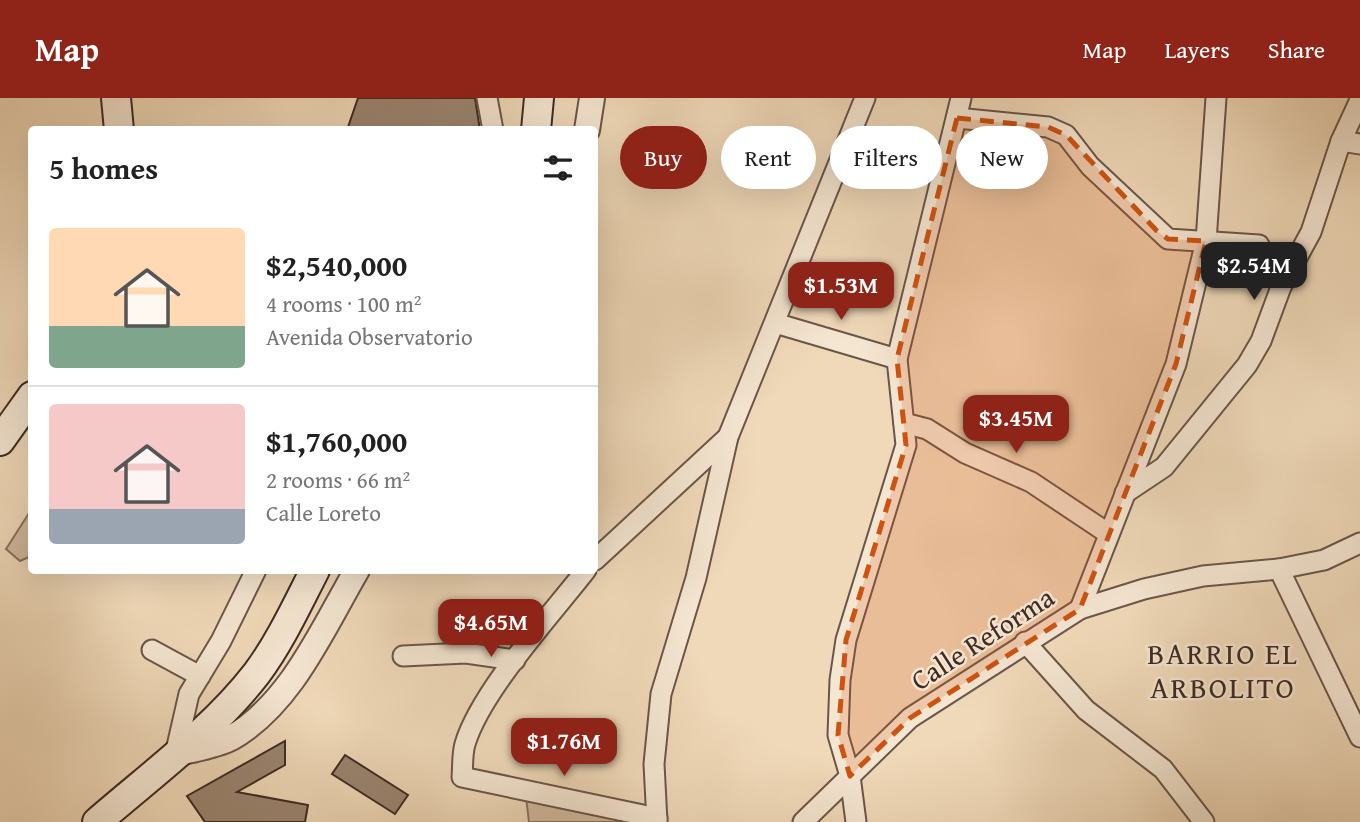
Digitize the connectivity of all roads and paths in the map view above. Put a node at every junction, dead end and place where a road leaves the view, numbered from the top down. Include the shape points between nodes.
1 (116, 98) edge
2 (487, 98) edge
3 (539, 98) edge
4 (592, 98) edge
5 (865, 98) edge
6 (961, 98) edge
7 (1216, 98) edge
8 (1360, 100) edge
9 (957, 118) junction
10 (120, 126) edge
11 (492, 126) edge
12 (536, 126) edge
13 (588, 126) edge
14 (1351, 142) edge
15 (1206, 241) junction
16 (1259, 245) dead end
17 (775, 323) junction
18 (897, 359) junction
19 (28, 402) edge
20 (904, 423) junction
21 (729, 437) junction
22 (0, 441) edge
23 (1125, 493) junction
24 (1109, 534) junction
25 (1360, 544) edge
26 (598, 557) edge
27 (1279, 569) junction
28 (254, 574) edge
29 (313, 574) edge
30 (355, 574) edge
31 (583, 574) edge
32 (1080, 609) junction
33 (1024, 642) junction
34 (152, 650) dead end
35 (403, 656) dead end
36 (515, 660) junction
37 (200, 676) junction
38 (1360, 737) edge
39 (175, 755) junction
40 (849, 776) junction
41 (657, 820) edge
42 (97, 822) edge
43 (803, 822) edge
44 (856, 822) edge
45 (1204, 822) edge

1 - 10 main road
2 - 11 street
3 - 12 main road
4 - 13 street
5 - 17 street
6 - 9 street
7 - 15 street, Calle Reforma
8 - 14 street
9 - 15 street via 1048,127 1066,135 1090,166 1157,231 1168,239
9 - 18 street via 942,163
14 - 23 street via 1247,365 1164,467
15 - 16 street
15 - 23 street, Calle Reforma via 1176,363
17 - 18 street
17 - 21 street
18 - 20 street
19 - 22 main road
20 - 24 street via 927,429 965,453 1031,482
20 - 40 street via 906,445 844,653 838,735
21 - 26 street
21 - 41 street via 696,578 661,694 654,764
23 - 24 street, Calle Reforma
24 - 32 street, Calle Reforma
25 - 27 street via 1324,560
27 - 32 street via 1203,576
27 - 38 street
28 - 37 street
29 - 39 main road via 258,670 237,697
30 - 39 street via 275,701 229,739
31 - 36 street
32 - 33 street, Calle Reforma
33 - 40 street, Calle Reforma via 910,718
33 - 45 street via 1086,710 1163,769
34 - 37 street
35 - 36 street via 466,653
36 - 41 street via 477,716 465,746 462,777
37 - 39 street via 189,694
39 - 42 main road
40 - 43 street, Calle Reforma
40 - 44 street

